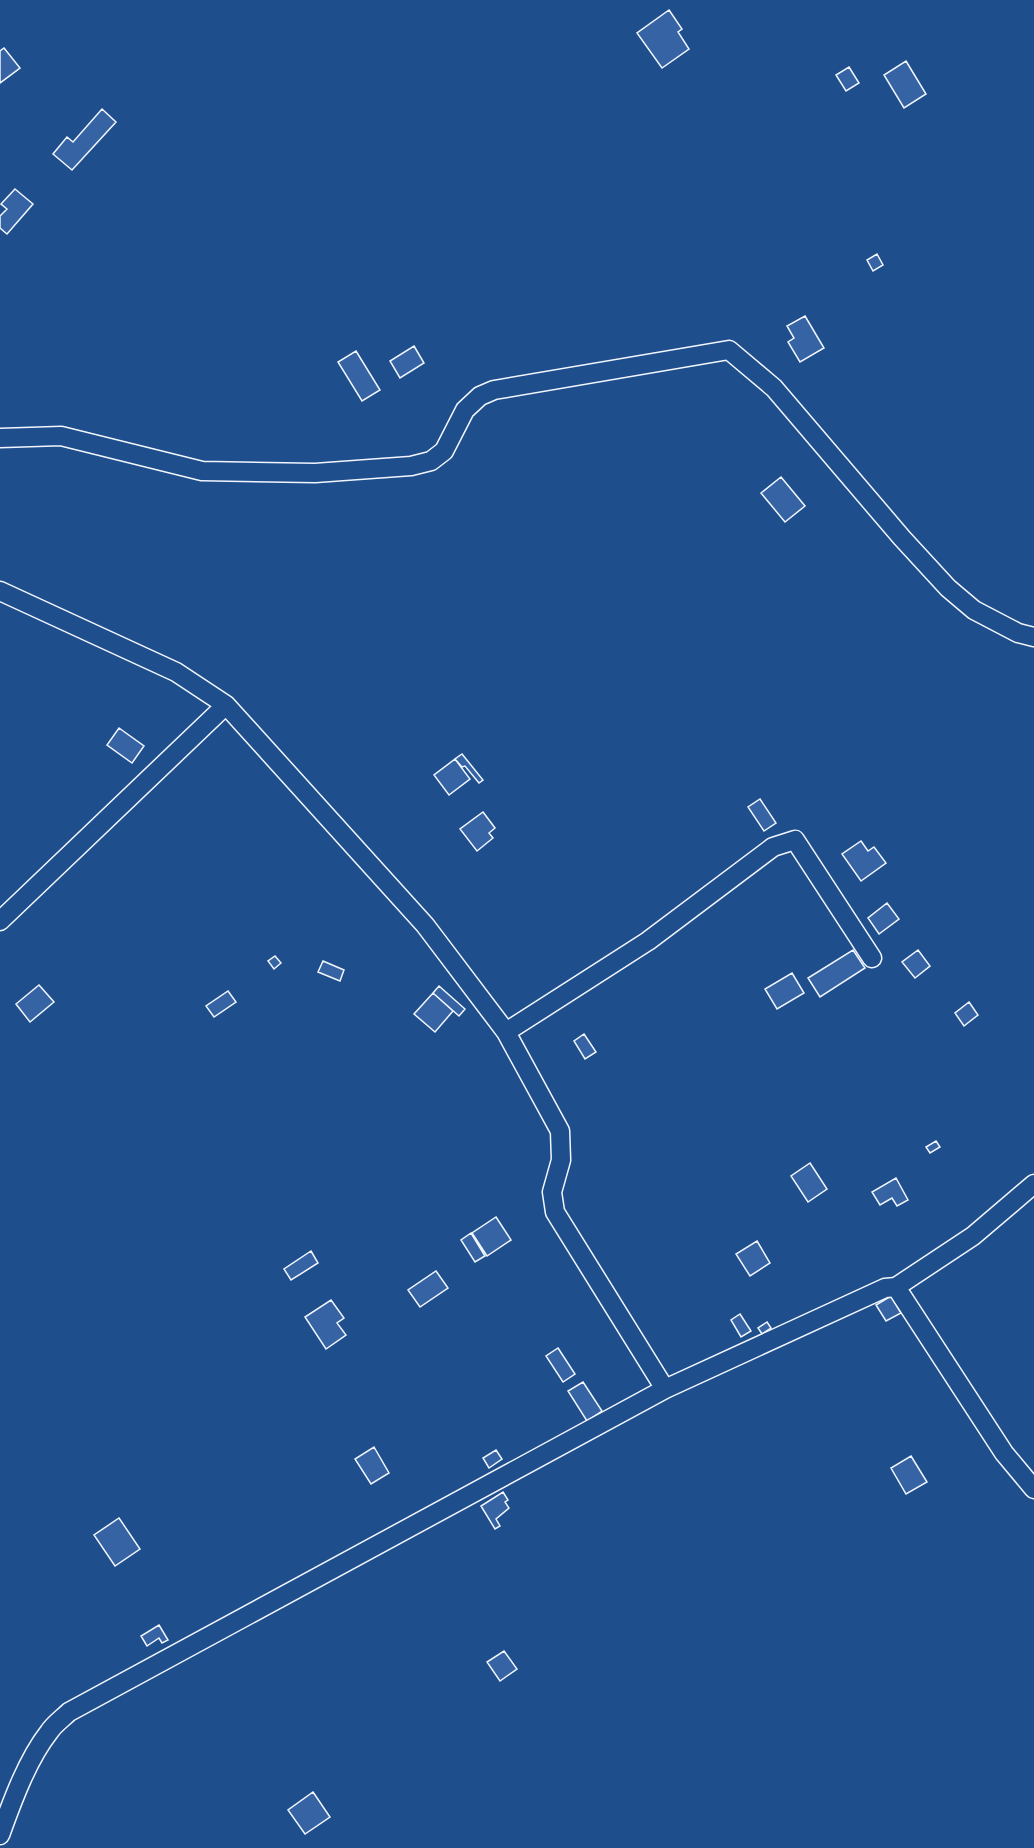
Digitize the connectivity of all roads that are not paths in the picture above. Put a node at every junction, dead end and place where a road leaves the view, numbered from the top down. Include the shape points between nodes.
1 (0, 438) edge
2 (0, 591) edge
3 (1034, 637) edge
4 (226, 705) junction
5 (0, 921) edge
6 (872, 958) dead end
7 (506, 1032) junction
8 (1034, 1184) edge
9 (896, 1287) junction
10 (665, 1389) junction
11 (1034, 1489) edge
12 (0, 1835) edge

1 - 3 street via 61,436 202,471 315,473 411,466 431,461 444,452 465,410 480,396 494,390 729,350 774,388 948,588 974,610
2 - 4 street via 176,672
4 - 5 street
4 - 7 street via 425,925
6 - 7 street via 795,840 773,846 648,941
7 - 10 street via 560,1131 561,1160 552,1192 555,1212
8 - 9 street via 973,1236
9 - 10 street via 885,1288
9 - 11 street via 1004,1453
10 - 12 street via 69,1712 36,1751

